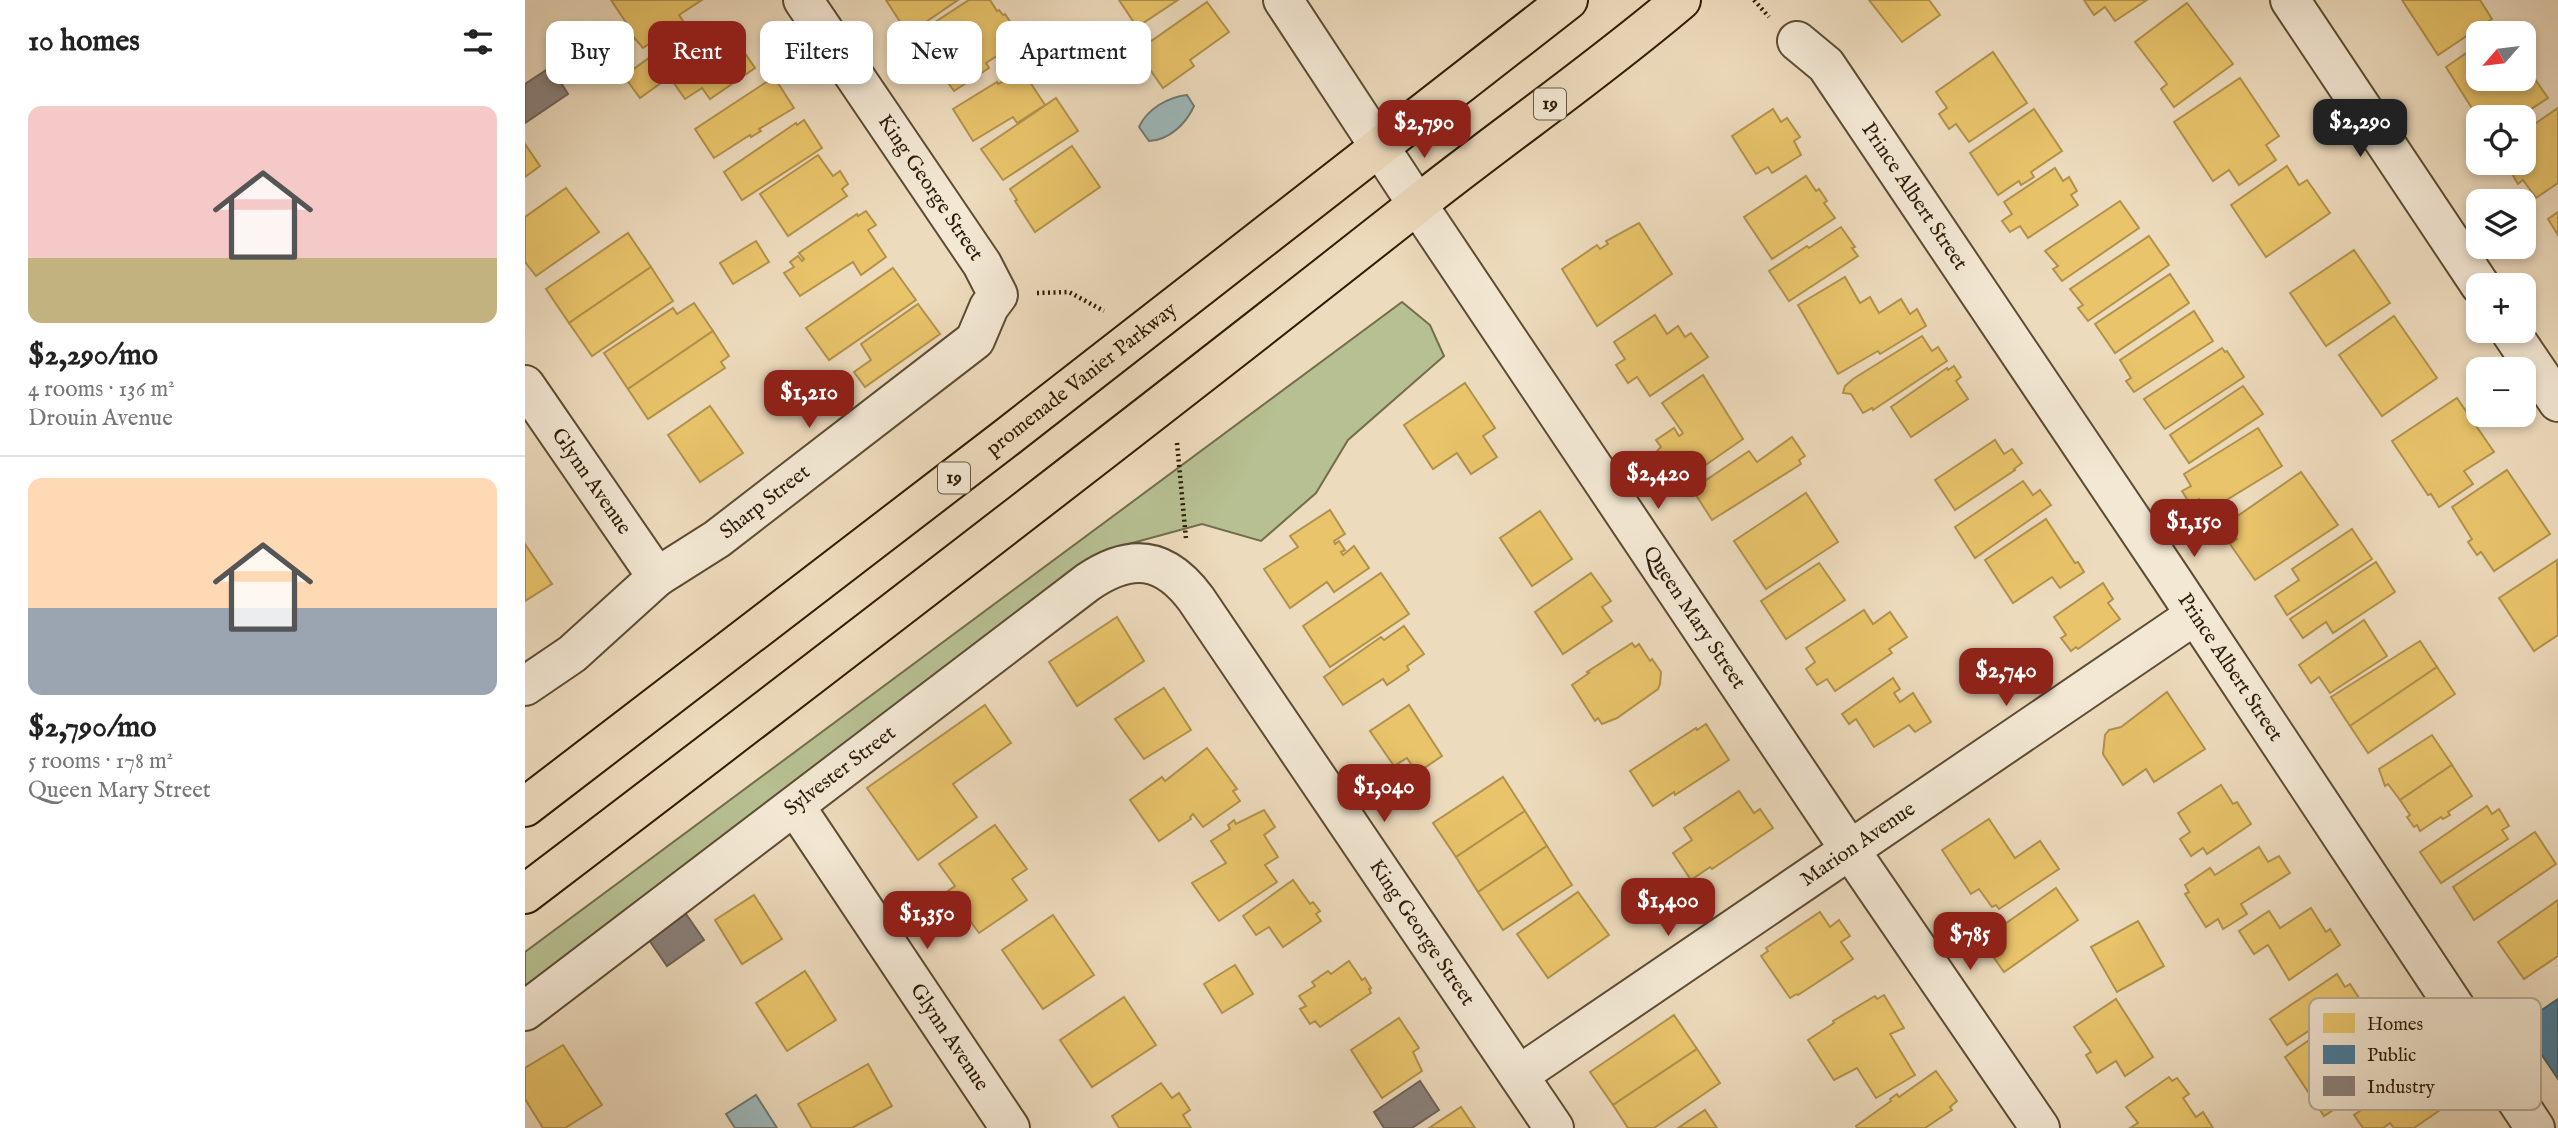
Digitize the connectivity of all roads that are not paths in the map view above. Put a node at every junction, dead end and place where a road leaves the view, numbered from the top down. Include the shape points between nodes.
1 (803, 0) edge
2 (1283, 0) edge
3 (1568, 0) edge
4 (1681, 0) edge
5 (2290, 0) edge
6 (1797, 41) dead end
7 (1380, 146) junction
8 (1416, 204) junction
9 (2472, 273) edge
10 (994, 301) joint
11 (2518, 343) edge
12 (525, 385) edge
13 (2558, 402) edge
14 (1170, 573) joint
15 (657, 577) junction
16 (2195, 615) junction
17 (525, 686) edge
18 (795, 806) junction
19 (525, 807) edge
20 (1850, 850) junction
21 (525, 894) edge
22 (2449, 998) edge
23 (525, 1011) edge
24 (1518, 1075) junction
25 (2523, 1110) edge
26 (1010, 1128) edge
27 (1554, 1128) edge
28 (2040, 1128) edge
29 (2535, 1128) edge

1 - 10 street, King George Street via 982,264
2 - 7 street, Queen Mary Street
3 - 7 main road, promenade Vanier Parkway / 19
4 - 8 main road, 19 via 1609,60
5 - 9 street
6 - 16 street, Prince Albert Street via 1826,65
7 - 8 street, Queen Mary Street
7 - 19 main road, promenade Vanier Parkway / 19
8 - 20 street, Queen Mary Street
8 - 21 main road, 19 via 930,586
10 - 15 street, Sharp Street via 975,340 717,539
11 - 13 street
12 - 15 street, Glynn Avenue
14 - 18 street, Sylvester Street via 1152,563 1136,562 1102,573
14 - 24 street, King George Street via 1196,599
15 - 17 street, Sharp Street via 572,654
16 - 20 street, Marion Avenue
16 - 22 street, Prince Albert Street
18 - 23 street, Sylvester Street
18 - 26 street, Glynn Avenue
20 - 24 street, Marion Avenue
20 - 28 street, Queen Mary Street
24 - 27 street, King George Street
25 - 29 street, Prince Albert Street

